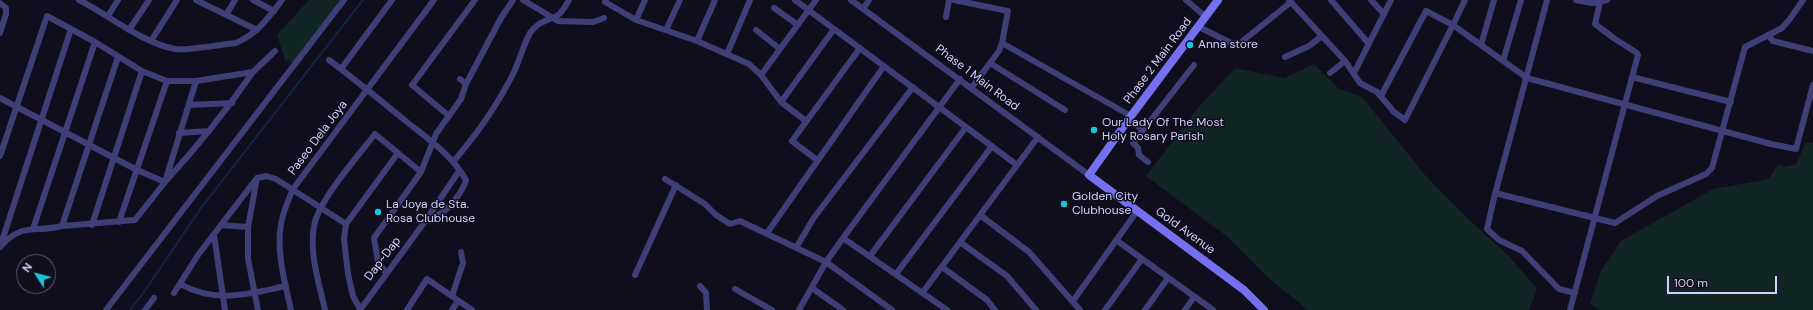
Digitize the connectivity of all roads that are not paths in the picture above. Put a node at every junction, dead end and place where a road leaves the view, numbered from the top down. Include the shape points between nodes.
1 (79, 0) edge
2 (118, 0) edge
3 (149, 0) edge
4 (177, 0) edge
5 (196, 0) edge
6 (235, 0) edge
7 (253, 0) edge
8 (282, 0) edge
9 (344, 0) edge
10 (392, 0) edge
11 (434, 0) edge
12 (475, 0) edge
13 (513, 0) edge
14 (523, 0) edge
15 (569, 0) edge
16 (606, 0) edge
17 (645, 0) edge
18 (680, 0) edge
19 (715, 0) edge
20 (750, 0) edge
21 (795, 0) edge
22 (816, 0) edge
23 (851, 0) edge
24 (869, 0) edge
25 (949, 0) edge
26 (954, 0) edge
27 (1186, 0) edge
28 (1218, 0) edge
29 (1331, 0) edge
30 (1371, 0) edge
31 (1391, 0) edge
32 (1465, 0) edge
33 (1494, 0) edge
34 (1521, 0) edge
35 (1547, 0) edge
36 (1576, 0) edge
37 (1607, 0) edge
38 (1803, 0) edge
39 (1290, 1) edge
40 (204, 2) edge
41 (263, 2) edge
42 (1600, 2) junction
43 (0, 3) edge
44 (92, 3) edge
45 (774, 8) dead end
46 (863, 9) junction
47 (809, 10) junction
48 (274, 11) junction
49 (1384, 14) junction
50 (226, 15) junction
51 (108, 16) junction
52 (551, 17) junction
53 (946, 17) dead end
54 (1206, 17) junction
55 (604, 18) dead end
56 (636, 20) junction
57 (798, 25) junction
58 (1453, 25) junction
59 (1199, 27) junction
60 (71, 29) junction
61 (834, 29) junction
62 (129, 30) junction
63 (257, 30) junction
64 (666, 30) junction
65 (756, 30) dead end
66 (0, 33) edge
67 (1768, 35) junction
68 (1322, 36) junction
69 (151, 41) junction
70 (697, 41) junction
71 (95, 42) junction
72 (1002, 43) junction
73 (1369, 44) junction
74 (1481, 45) junction
75 (860, 48) junction
76 (780, 49) junction
77 (275, 51) dead end
78 (1813, 51) edge
79 (727, 54) junction
80 (118, 57) junction
81 (1285, 57) dead end
82 (329, 60) dead end
83 (1344, 61) junction
84 (1503, 61) junction
85 (990, 63) junction
86 (1194, 65) dead end
87 (884, 66) junction
88 (341, 69) junction
89 (142, 71) junction
90 (254, 72) junction
91 (1330, 73) dead end
92 (1354, 73) junction
93 (761, 75) junction
94 (1632, 76) junction
95 (1527, 78) junction
96 (460, 79) dead end
97 (960, 79) junction
98 (196, 80) junction
99 (167, 81) junction
100 (466, 84) junction
101 (1813, 85) edge
102 (913, 87) junction
103 (972, 87) junction
104 (367, 90) junction
105 (1381, 96) junction
106 (0, 98) edge
107 (782, 102) junction
108 (1731, 102) junction
109 (232, 103) junction
110 (1625, 104) junction
111 (188, 105) junction
112 (940, 107) junction
113 (17, 108) junction
114 (1066, 110) dead end
115 (449, 116) junction
116 (1130, 117) junction
117 (41, 120) junction
118 (806, 121) junction
119 (966, 127) junction
120 (1144, 130) junction
121 (209, 131) junction
122 (1723, 131) junction
123 (66, 132) junction
124 (179, 133) junction
125 (1038, 137) junction
126 (432, 142) junction
127 (89, 145) junction
128 (992, 146) junction
129 (398, 153) junction
130 (0, 156) edge
131 (115, 158) junction
132 (817, 160) junction
133 (453, 162) junction
134 (1148, 162) dead end
135 (1018, 165) junction
136 (137, 170) junction
137 (459, 171) junction
138 (421, 172) junction
139 (1089, 175) junction
140 (257, 178) junction
141 (665, 179) dead end
142 (165, 182) junction
143 (676, 185) junction
144 (293, 189) junction
145 (1496, 193) junction
146 (320, 207) junction
147 (1137, 211) junction
148 (980, 215) junction
149 (1594, 218) junction
150 (426, 220) junction
151 (119, 222) junction
152 (346, 224) junction
153 (92, 225) junction
154 (221, 225) junction
155 (62, 226) junction
156 (248, 227) junction
157 (33, 229) junction
158 (767, 233) junction
159 (214, 235) junction
160 (843, 238) junction
161 (1116, 240) junction
162 (960, 242) junction
163 (0, 247) edge
164 (796, 248) junction
165 (461, 252) dead end
166 (870, 256) junction
167 (1142, 259) junction
168 (826, 262) junction
169 (942, 267) junction
170 (386, 273) junction
171 (896, 274) junction
172 (635, 275) dead end
173 (1168, 278) junction
174 (180, 284) junction
175 (286, 286) junction
176 (700, 286) dead end
177 (812, 288) junction
178 (735, 289) dead end
179 (923, 292) junction
180 (174, 293) dead end
181 (254, 293) junction
182 (1574, 293) junction
183 (452, 296) junction
184 (222, 297) junction
185 (1194, 297) junction
186 (154, 298) dead end
187 (458, 301) junction
188 (1073, 301) junction
189 (937, 307) edge
190 (839, 309) edge
191 (106, 310) edge
192 (145, 310) edge
193 (225, 310) edge
194 (258, 310) edge
195 (291, 310) edge
196 (326, 310) edge
197 (360, 310) edge
198 (407, 310) edge
199 (452, 310) edge
200 (472, 310) edge
201 (707, 310) edge
202 (772, 310) edge
203 (799, 310) edge
204 (892, 310) edge
205 (947, 310) edge
206 (995, 310) edge
207 (1036, 310) edge
208 (1080, 310) edge
209 (1104, 310) edge
210 (1144, 310) edge
211 (1184, 310) edge
212 (1213, 310) edge
213 (1264, 310) edge
214 (1570, 310) edge

1 - 44 street
2 - 51 street
3 - 62 street
4 - 69 street
5 - 40 street
6 - 50 street
7 - 41 street
8 - 48 street
9 - 191 street
10 - 88 street
11 - 104 street, Paseo Dela Joya
12 - 115 street via 412,85
13 - 100 street
14 - 52 street
15 - 52 street via 562,11
16 - 56 street via 605,2
17 - 56 street
18 - 64 street
19 - 70 street
20 - 79 street
21 - 47 street
22 - 47 street
23 - 46 street, Phase 1 Main Road
24 - 46 street
25 - 53 street
26 - 72 street via 1008,11
27 - 54 street
28 - 54 street, Phase 2 Main Road
29 - 73 street
30 - 49 street
31 - 49 street
32 - 58 street
33 - 74 street
34 - 84 street
35 - 95 street
36 - 42 street
37 - 42 street
38 - 67 street via 1782,28
39 - 59 street via 1239,44 1231,44
39 - 68 street
40 - 50 street
41 - 48 street
42 - 94 street via 1595,24 1638,55
43 - 66 street via 6,8
44 - 51 street
45 - 57 street
46 - 97 street, Phase 1 Main Road
47 - 57 street
47 - 61 street
48 - 63 street
49 - 73 street
50 - 63 street
51 - 62 street
52 - 55 street via 567,23 593,22
52 - 133 street via 540,22 530,33 498,102
54 - 59 street, Phase 2 Main Road
56 - 64 street
57 - 76 street
58 - 74 street
58 - 105 street via 1426,11
58 - 105 street via 1405,120 1394,112
59 - 116 street, Phase 2 Main Road
60 - 71 street
60 - 113 street via 47,16
60 - 117 street
61 - 75 street
61 - 107 street
62 - 69 street
63 - 69 street via 236,43 176,50
64 - 70 street
65 - 76 street
67 - 78 street via 1773,41
67 - 108 street via 1745,47
68 - 81 street via 1309,46
68 - 83 street
70 - 79 street
71 - 80 street
71 - 123 street
72 - 85 street
72 - 116 street
73 - 92 street
74 - 84 street
75 - 87 street
75 - 118 street
76 - 93 street
77 - 90 street
79 - 93 street via 749,64
80 - 89 street
80 - 127 street
82 - 88 street
83 - 91 street
83 - 92 street
84 - 95 street
85 - 103 street
85 - 114 street
86 - 120 street
87 - 102 street
87 - 132 street
88 - 104 street
89 - 99 street
89 - 131 street
90 - 98 street
90 - 109 street
92 - 105 street via 1360,83
93 - 107 street
94 - 108 street
94 - 110 street
95 - 110 street
95 - 145 street
96 - 100 street
97 - 103 street, Phase 1 Main Road
97 - 112 street
98 - 99 street
98 - 111 street
99 - 136 street
100 - 115 street via 462,99
101 - 122 street via 1796,149
102 - 112 street
102 - 164 street via 813,219
103 - 125 street, Phase 1 Main Road
104 - 126 street
104 - 144 street, Paseo Dela Joya
106 - 113 street
107 - 118 street
108 - 122 street
109 - 111 street
109 - 121 street
110 - 122 street
110 - 149 street
111 - 124 street
112 - 119 street
112 - 160 street
113 - 117 street
113 - 130 street
115 - 126 street
116 - 120 street
116 - 139 street, Phase 2 Main Road
117 - 123 street
117 - 163 street
118 - 132 street via 792,141
119 - 128 street
119 - 166 street
120 - 134 street via 1133,143 1138,148 1139,155
121 - 124 street
121 - 142 street
122 - 149 street via 1712,168 1706,174 1658,196 1615,223
123 - 127 street
123 - 157 street
124 - 142 street
125 - 135 street
125 - 139 street, Phase 1 Main Road
126 - 133 street
126 - 138 street
127 - 131 street
127 - 155 street
128 - 135 street
128 - 171 street
129 - 138 street
129 - 146 street via 375,134
129 - 152 street
131 - 136 street
131 - 153 street
132 - 158 street
133 - 137 street
135 - 148 street
136 - 142 street
136 - 151 street
137 - 150 street, Dap~Dap
137 - 150 street via 466,180 464,187 442,213
138 - 170 street via 374,238 378,262
139 - 147 street, Gold Avenue
140 - 144 street via 266,176 276,179
140 - 154 street
140 - 156 street
141 - 143 street
142 - 151 street via 135,220
143 - 158 street via 730,224 740,220
143 - 172 street
144 - 146 street
144 - 175 street, Paseo Dela Joya via 284,210 280,243
145 - 149 street
145 - 182 street via 1489,231 1499,240 1522,251 1560,289
146 - 152 street
146 - 196 street via 314,224 313,240 318,279
147 - 161 street
147 - 213 street, Gold Avenue via 1244,290
148 - 162 street
148 - 188 street via 1029,252
149 - 182 street
150 - 170 street, Dap~Dap
151 - 153 street
152 - 197 street via 344,239 348,274 353,296
153 - 155 street
154 - 156 street
154 - 159 street
155 - 157 street
156 - 181 street via 248,259
157 - 163 street via 12,235
158 - 164 street
159 - 174 street
159 - 184 street
160 - 166 street
160 - 168 street
161 - 167 street
161 - 188 street
162 - 169 street
162 - 207 street via 1007,276
164 - 168 street
165 - 183 street via 463,263
166 - 171 street
167 - 173 street
167 - 209 street
168 - 177 street
168 - 204 street
169 - 179 street
169 - 206 street via 987,300
170 - 197 street, Dap~Dap
171 - 179 street
173 - 185 street
173 - 210 street
174 - 180 street
174 - 184 street via 191,290
175 - 181 street
175 - 195 street, Paseo Dela Joya
176 - 201 street via 706,293
177 - 190 street
177 - 203 street
178 - 202 street
179 - 189 street
181 - 184 street
181 - 194 street
182 - 214 street
183 - 187 street
183 - 198 street via 428,279
184 - 193 street
185 - 211 street
185 - 212 street
186 - 192 street
187 - 199 street
187 - 200 street
188 - 208 street
189 - 205 street

